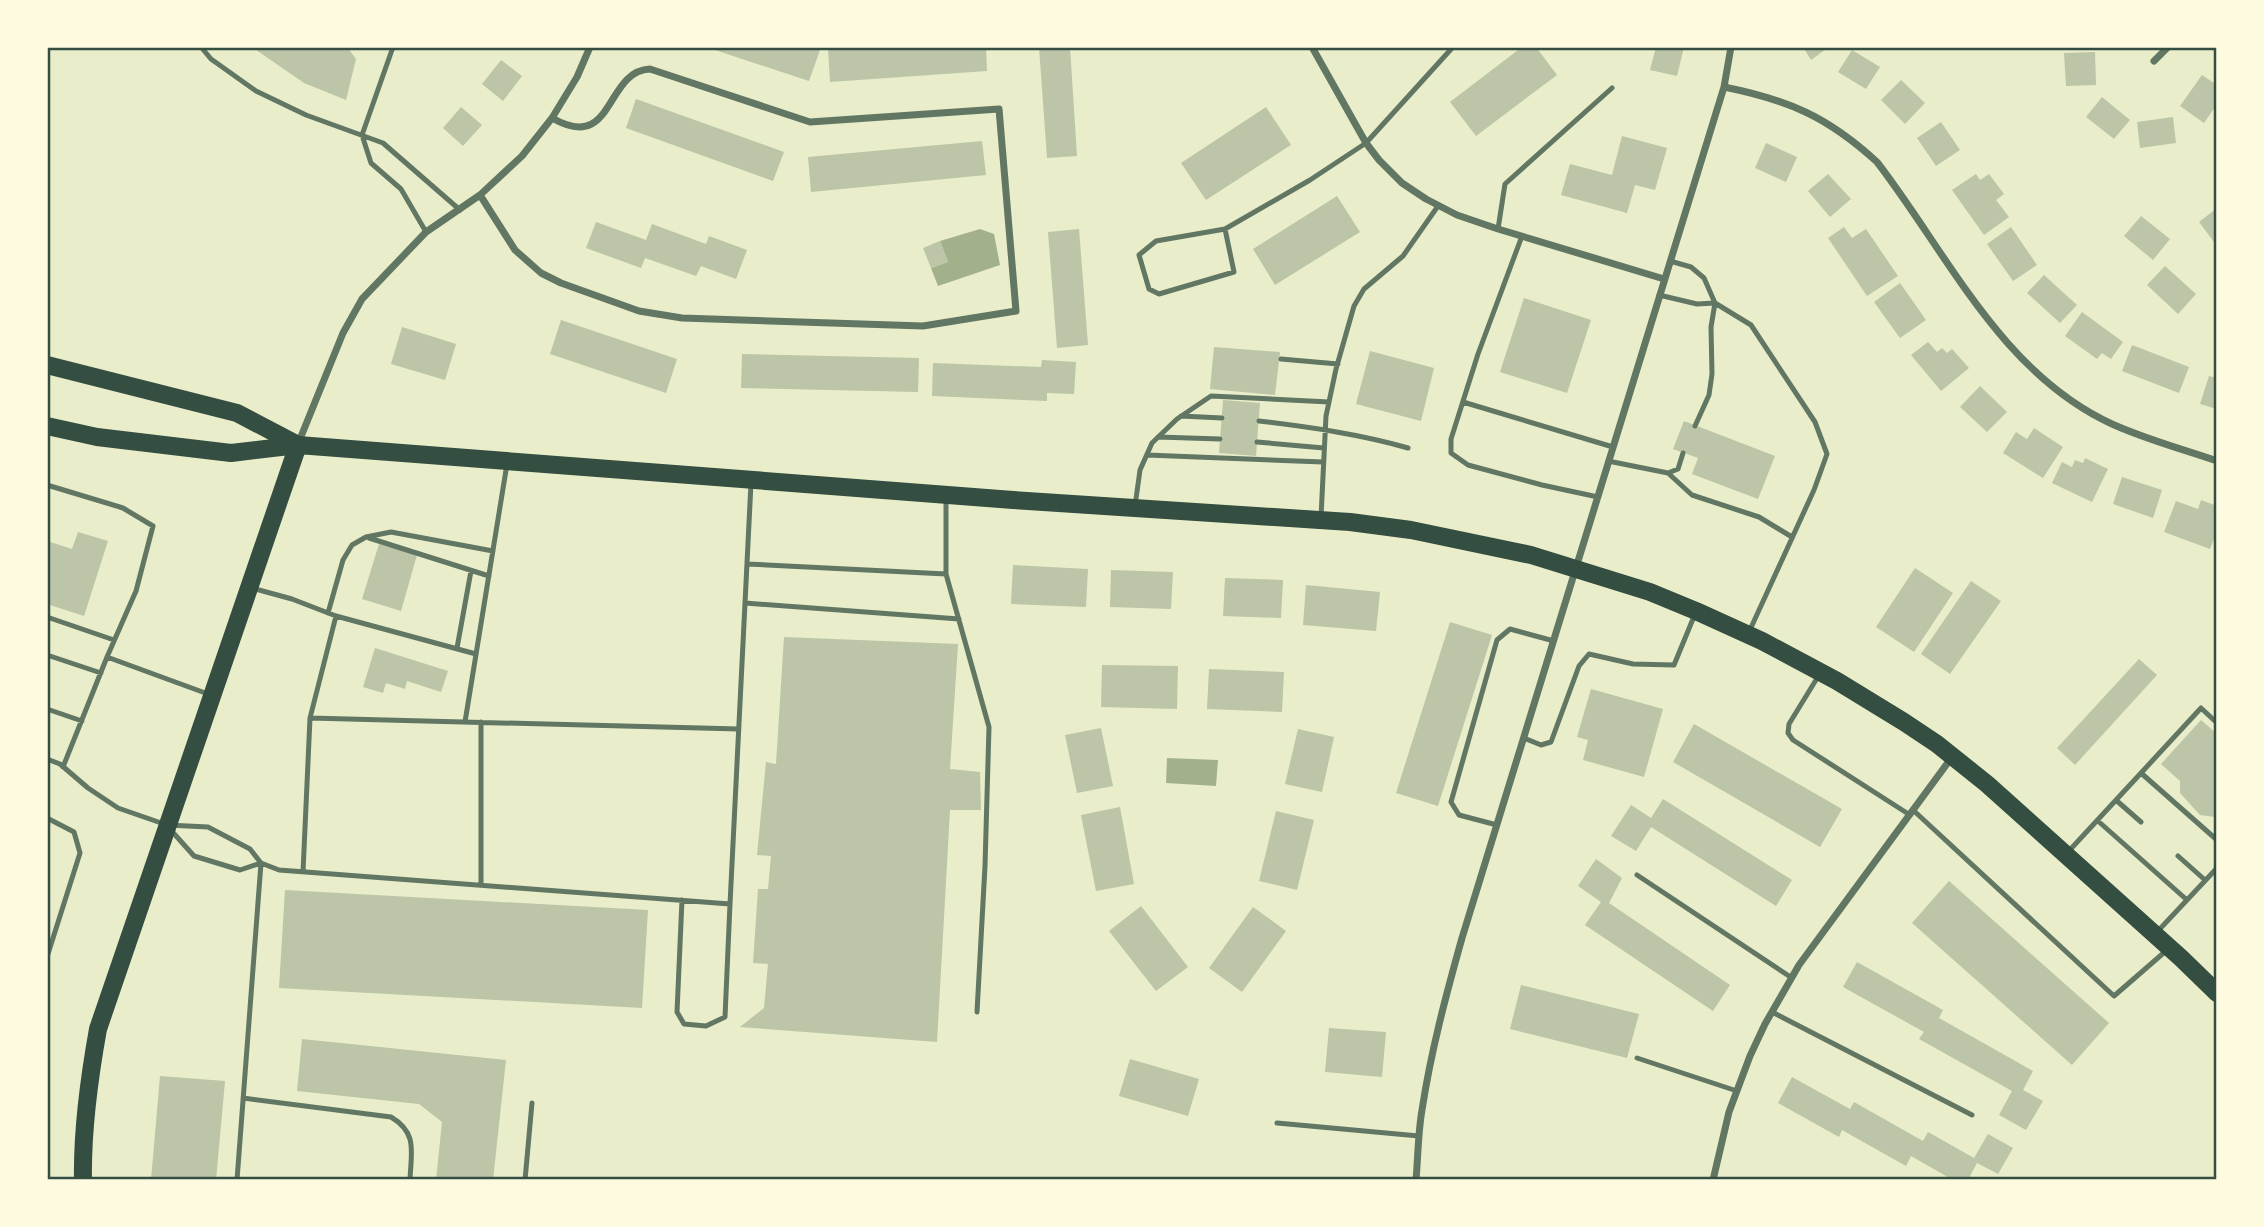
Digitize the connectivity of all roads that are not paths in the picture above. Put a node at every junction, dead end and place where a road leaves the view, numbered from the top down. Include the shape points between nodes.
1 (201, 47) edge
2 (393, 47) edge
3 (590, 47) edge
4 (1312, 47) edge
5 (1453, 47) edge
6 (1731, 47) edge
7 (2168, 47) edge
8 (2154, 61) dead end
9 (1724, 86) junction
10 (1612, 88) dead end
11 (552, 118) junction
12 (362, 135) junction
13 (1366, 143) junction
14 (480, 195) junction
15 (1438, 206) junction
16 (460, 210) junction
17 (1226, 229) junction
18 (1498, 229) junction
19 (426, 232) junction
20 (1522, 236) junction
21 (1670, 261) junction
22 (1664, 279) junction
23 (1659, 295) junction
24 (1715, 303) junction
25 (1281, 359) dead end
26 (1338, 364) junction
27 (47, 365) edge
28 (1329, 402) junction
29 (1463, 402) junction
30 (1181, 416) junction
31 (1222, 418) dead end
32 (1258, 421) dead end
33 (47, 426) edge
34 (1695, 426) dead end
35 (1325, 429) junction
36 (1158, 437) junction
37 (1220, 439) dead end
38 (1257, 442) dead end
39 (298, 445) junction
40 (1613, 447) junction
41 (1324, 448) junction
42 (1408, 448) dead end
43 (1683, 453) dead end
44 (1147, 455) junction
45 (508, 461) junction
46 (1608, 461) junction
47 (2217, 461) edge
48 (1323, 462) junction
49 (1668, 473) junction
50 (751, 480) junction
51 (47, 485) edge
52 (946, 495) junction
53 (1598, 497) junction
54 (1135, 508) junction
55 (1321, 520) junction
56 (366, 537) junction
57 (1792, 537) junction
58 (493, 551) junction
59 (747, 564) junction
60 (1576, 568) junction
61 (471, 571) junction
62 (946, 573) junction
63 (489, 576) junction
64 (249, 587) junction
65 (745, 603) junction
66 (1696, 611) junction
67 (328, 613) junction
68 (336, 616) junction
69 (47, 617) edge
70 (959, 619) junction
71 (1747, 635) junction
72 (114, 640) junction
73 (1554, 641) junction
74 (457, 648) junction
75 (476, 654) junction
76 (47, 655) edge
77 (107, 657) junction
78 (101, 673) junction
79 (1821, 673) junction
80 (212, 695) junction
81 (47, 709) edge
82 (310, 718) junction
83 (82, 721) junction
84 (465, 722) junction
85 (481, 722) junction
86 (2217, 723) edge
87 (738, 729) junction
88 (1524, 738) junction
89 (1952, 757) junction
90 (47, 759) edge
91 (63, 767) junction
92 (2141, 773) junction
93 (2117, 801) junction
94 (1911, 813) junction
95 (47, 818) edge
96 (2098, 821) junction
97 (2141, 822) dead end
98 (167, 825) junction
99 (1497, 825) junction
100 (2217, 840) edge
101 (2065, 855) junction
102 (2178, 856) dead end
103 (261, 863) junction
104 (2217, 868) edge
105 (303, 872) junction
106 (1637, 875) dead end
107 (2205, 880) junction
108 (481, 885) junction
109 (682, 900) junction
110 (2187, 900) junction
111 (730, 904) junction
112 (2155, 935) junction
113 (2169, 948) junction
114 (47, 957) edge
115 (1792, 978) junction
116 (2217, 993) edge
117 (977, 1012) dead end
118 (1772, 1012) junction
119 (1637, 1058) dead end
120 (1737, 1091) junction
121 (243, 1098) junction
122 (532, 1103) dead end
123 (1972, 1115) dead end
124 (1277, 1122) dead end
125 (1419, 1136) junction
126 (83, 1180) edge
127 (237, 1180) edge
128 (410, 1180) edge
129 (525, 1180) edge
130 (1416, 1180) edge
131 (1713, 1180) edge

1 - 12 lane via 256,91
2 - 12 lane
3 - 11 street
4 - 13 street
5 - 13 lane
6 - 9 street
7 - 8 street
9 - 21 street
9 - 47 street via 1771,97 1812,114 1877,162 1989,322 2040,376 2111,424
10 - 18 lane via 1504,184
11 - 14 street via 523,156
11 - 14 street via 582,129 596,121 626,80 650,69 810,122 999,109 1016,311 923,326 682,318 639,311 541,273 515,250
12 - 16 lane via 383,143
12 - 19 lane via 370,163 401,189
13 - 15 street via 1402,183
13 - 17 lane
14 - 16 street
15 - 18 street
15 - 26 lane via 1403,256 1364,289 1354,306
16 - 19 street
17 - 17 lane via 1156,241 1139,255 1149,289 1159,294 1234,272
18 - 20 street
19 - 39 street via 362,299 343,333
20 - 22 street
20 - 29 lane
21 - 22 street
21 - 24 lane via 1691,267 1704,278
22 - 23 street
23 - 24 lane via 1697,304
23 - 40 street
24 - 34 lane via 1709,395
24 - 57 lane via 1751,325 1815,422 1827,454
25 - 26 lane
26 - 28 lane
27 - 39 main road via 237,413
28 - 30 lane via 1211,396
28 - 35 lane
29 - 40 lane
29 - 53 lane via 1451,453 1468,465
30 - 31 lane
30 - 36 lane
32 - 35 lane
33 - 39 main road via 97,437 231,453
35 - 41 lane
35 - 42 lane
36 - 37 lane
36 - 44 lane
38 - 41 lane
39 - 45 main road
39 - 64 main road
40 - 46 street
41 - 48 lane
43 - 49 lane via 1678,469
44 - 48 lane
44 - 54 lane via 1140,470
45 - 50 main road
45 - 58 lane
46 - 49 lane
46 - 53 street
48 - 55 lane
49 - 57 lane via 1692,495 1759,517
50 - 52 main road
50 - 59 lane
51 - 72 lane via 123,508 153,526 136,591
52 - 54 main road
52 - 62 lane
53 - 60 street
54 - 55 main road
55 - 60 main road via 1472,541
56 - 58 lane via 391,532
56 - 61 lane
56 - 67 lane via 352,545 343,560
57 - 71 lane
58 - 63 lane
59 - 62 lane
59 - 65 lane
60 - 66 main road
60 - 73 street
61 - 63 lane
61 - 74 lane
62 - 70 lane
63 - 75 lane
64 - 67 lane
64 - 80 main road
65 - 70 lane
65 - 87 lane
66 - 71 main road
66 - 88 lane via 1674,665 1633,664 1590,654 1579,666 1551,742 1541,745
67 - 68 lane
68 - 74 lane
68 - 82 lane
69 - 72 lane
70 - 117 lane via 989,727
71 - 79 main road
72 - 77 lane
73 - 88 street
73 - 99 lane via 1510,629 1497,640 1451,802 1459,815
74 - 75 lane
75 - 84 lane
76 - 78 lane
77 - 78 lane
77 - 80 lane
78 - 83 lane
79 - 89 main road via 1904,722
79 - 94 lane via 1788,733
80 - 98 main road
81 - 83 lane
82 - 84 lane
82 - 105 lane
83 - 91 lane
84 - 85 lane
85 - 87 lane
85 - 108 lane
86 - 92 lane via 2201,708
87 - 111 lane
88 - 99 street
89 - 94 street
89 - 101 main road
90 - 91 lane
91 - 98 lane via 118,808
92 - 93 lane
92 - 100 lane
93 - 96 lane
93 - 97 lane
94 - 113 lane via 2113,996
94 - 115 street
95 - 114 lane via 74,832 80,853
96 - 101 lane
96 - 110 lane
98 - 103 lane via 208,827 250,849
98 - 103 lane via 194,856 240,870
98 - 126 main road via 98,1029 88,1088
99 - 125 street via 1438,1025
101 - 112 main road
102 - 107 lane
103 - 105 lane
103 - 121 lane
104 - 107 lane
105 - 108 lane
106 - 115 lane
107 - 110 lane
108 - 109 lane
109 - 111 lane
109 - 111 lane via 677,1012 684,1024 706,1026 725,1017
110 - 112 lane
112 - 113 main road
113 - 116 main road
115 - 118 street
118 - 120 street
118 - 123 lane
119 - 120 lane
120 - 131 street
121 - 127 lane
121 - 128 lane via 391,1117 404,1124 411,1137
122 - 129 lane
124 - 125 lane
125 - 130 street

